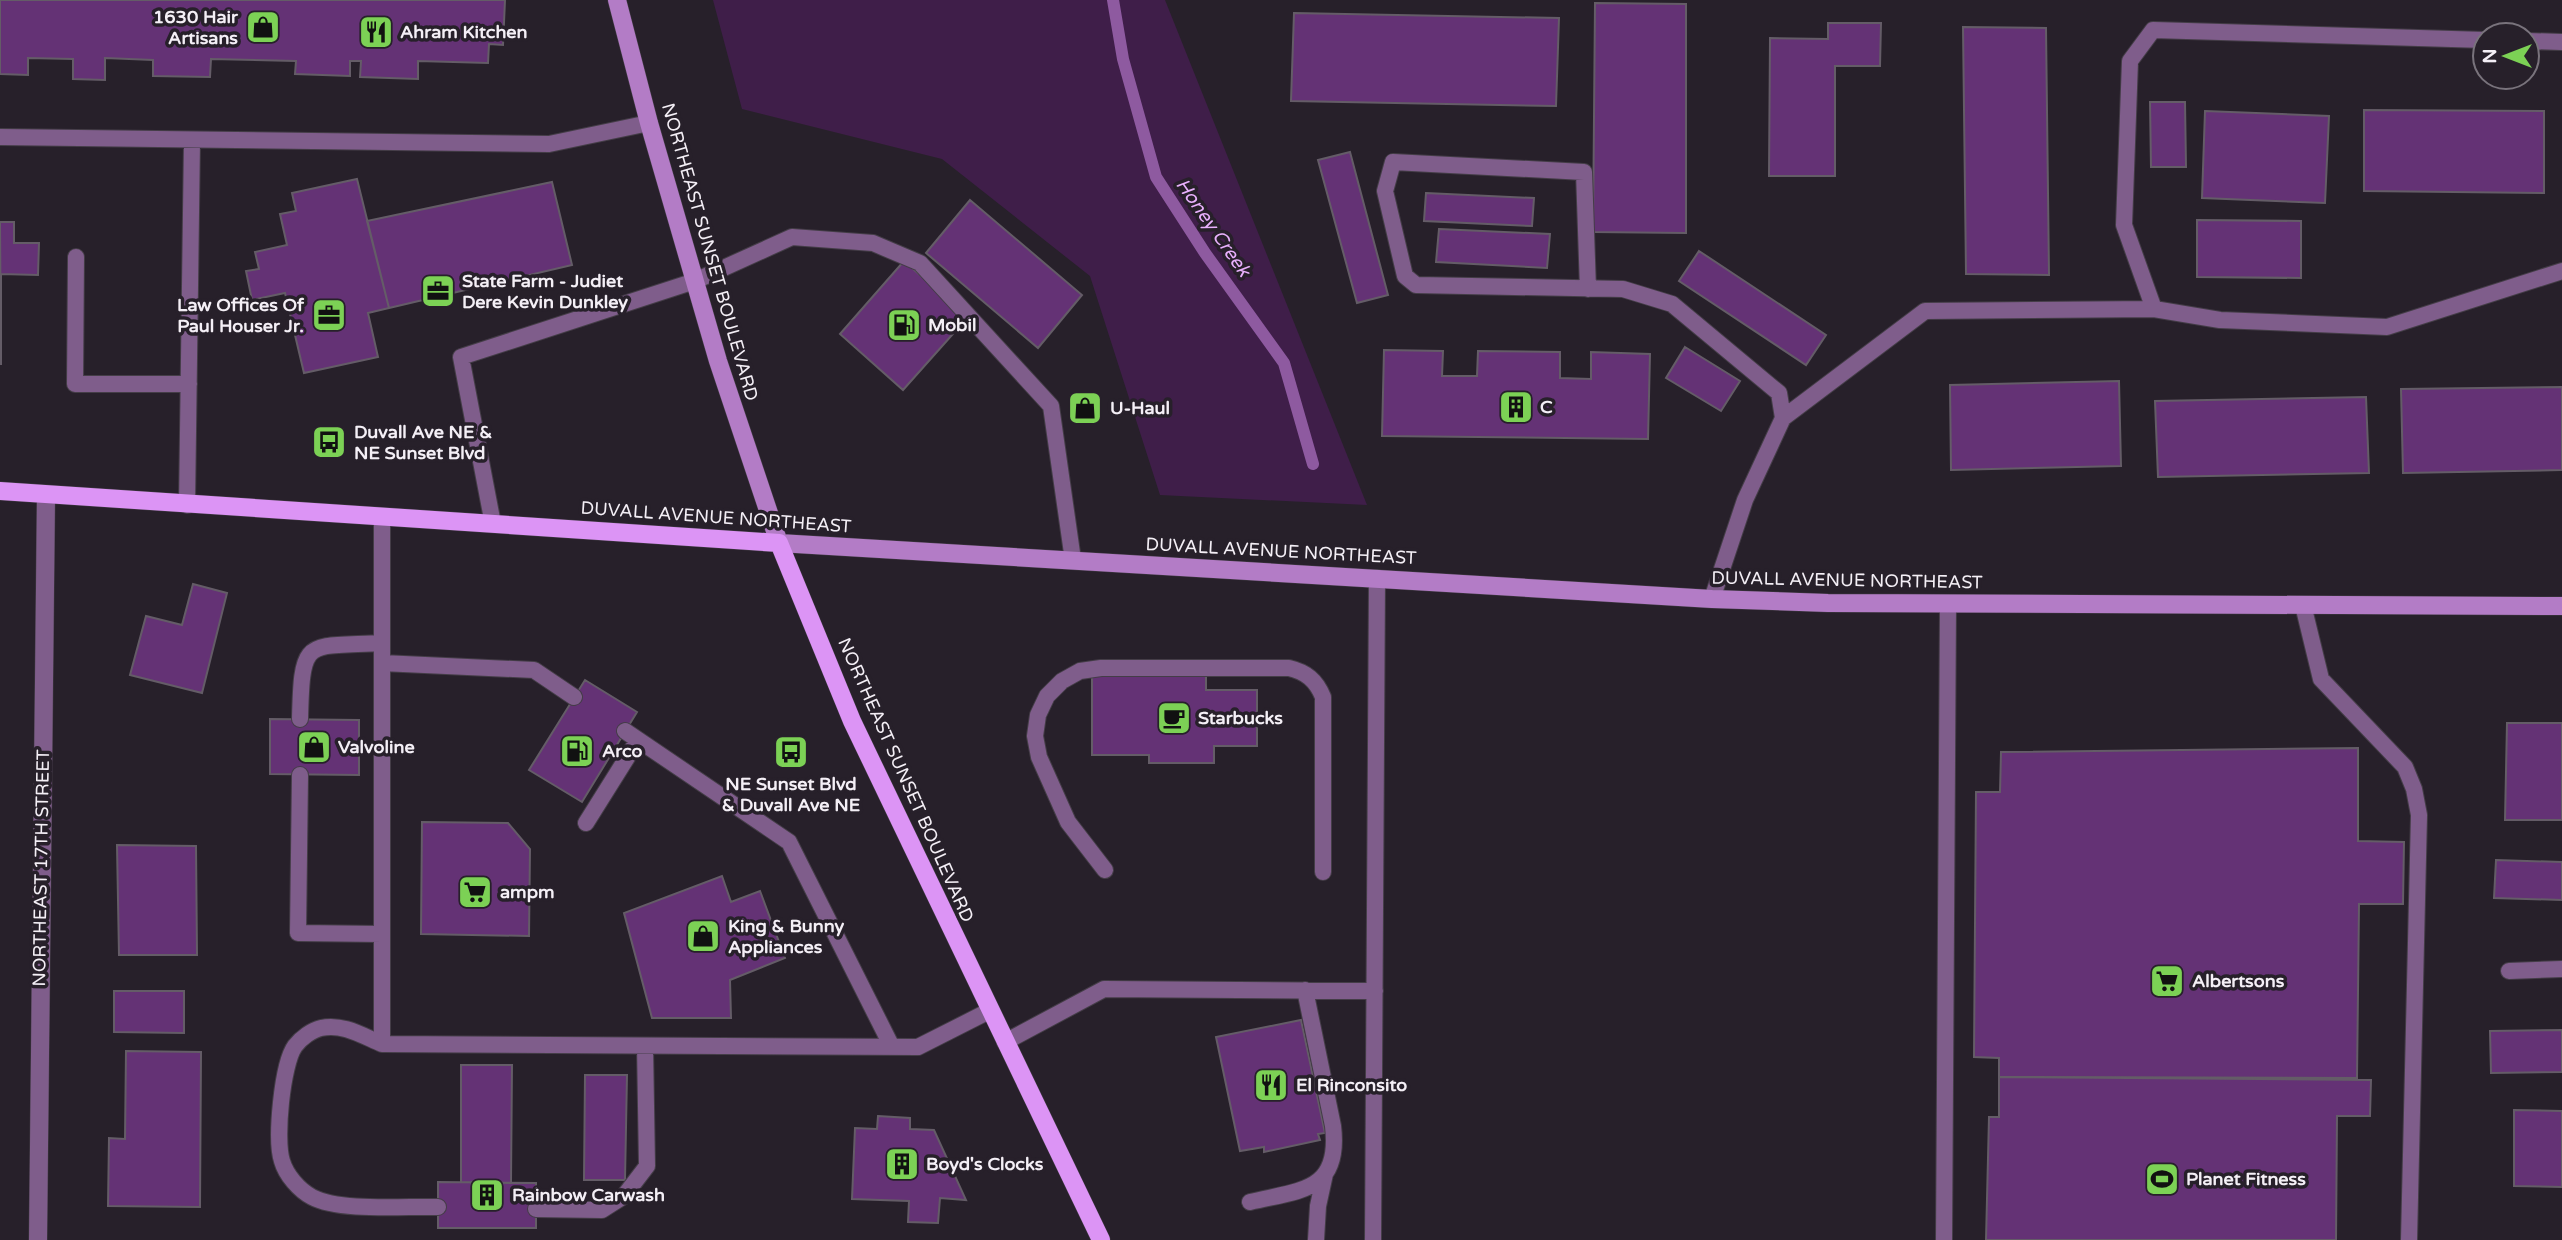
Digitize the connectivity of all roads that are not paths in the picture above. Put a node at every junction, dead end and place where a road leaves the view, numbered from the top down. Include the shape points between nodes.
1 (617, 0) edge
2 (2471, 40) edge
3 (2541, 41) edge
4 (2562, 42) edge
5 (649, 123) junction
6 (0, 137) edge
7 (192, 140) junction
8 (76, 257) dead end
9 (2562, 271) edge
10 (695, 281) junction
11 (1588, 289) junction
12 (2154, 309) junction
13 (189, 384) junction
14 (1783, 418) junction
15 (0, 491) edge
16 (46, 495) junction
17 (187, 505) junction
18 (382, 517) junction
19 (493, 524) junction
20 (779, 543) junction
21 (1073, 560) junction
22 (1377, 578) junction
23 (1712, 599) junction
24 (1948, 604) junction
25 (2303, 605) junction
26 (2562, 606) edge
27 (382, 643) junction
28 (382, 663) junction
29 (575, 697) dead end
30 (300, 719) dead end
31 (300, 775) dead end
32 (586, 823) dead end
33 (1105, 870) dead end
34 (1323, 872) dead end
35 (382, 934) junction
36 (2562, 969) edge
37 (2509, 971) dead end
38 (1305, 990) junction
39 (1375, 991) junction
40 (989, 1011) junction
41 (1005, 1042) junction
42 (382, 1044) junction
43 (645, 1046) junction
44 (892, 1047) junction
45 (1325, 1174) junction
46 (1250, 1202) dead end
47 (438, 1207) dead end
48 (536, 1209) dead end
49 (38, 1240) edge
50 (1101, 1240) edge
51 (1316, 1240) edge
52 (1373, 1240) edge
53 (1944, 1240) edge
54 (2410, 1240) edge

1 - 5 main road, NORTHEAST SUNSET BOULEVARD
2 - 12 lane via 2153,30 2130,61 2124,225
3 - 4 lane
5 - 7 lane via 549,144
5 - 10 main road, NORTHEAST SUNSET BOULEVARD
6 - 7 lane
7 - 13 lane
8 - 13 lane via 75,384
9 - 12 lane via 2387,327 2220,320
10 - 19 lane via 461,357
10 - 20 main road, NORTHEAST SUNSET BOULEVARD
10 - 21 lane via 792,237 873,243 920,263 1051,406
11 - 11 lane via 1416,285 1405,276 1385,191 1393,162 1584,172
11 - 14 lane via 1623,289 1672,304 1779,393
12 - 14 lane via 1925,311
13 - 17 lane
14 - 23 lane via 1745,500
15 - 16 main road, DUVALL AVENUE NORTHEAST
16 - 17 main road, DUVALL AVENUE NORTHEAST
16 - 49 street, NORTHEAST 17TH STREET
17 - 18 main road, DUVALL AVENUE NORTHEAST
18 - 19 main road, DUVALL AVENUE NORTHEAST
18 - 27 lane
19 - 20 main road, DUVALL AVENUE NORTHEAST
20 - 21 main road, DUVALL AVENUE NORTHEAST
20 - 40 main road, NORTHEAST SUNSET BOULEVARD via 852,721
21 - 22 main road, DUVALL AVENUE NORTHEAST
22 - 23 main road, DUVALL AVENUE NORTHEAST
22 - 39 lane
23 - 24 main road, DUVALL AVENUE NORTHEAST
24 - 25 main road, DUVALL AVENUE NORTHEAST
24 - 53 lane
25 - 26 main road, DUVALL AVENUE NORTHEAST
25 - 54 lane via 2321,679 2405,767 2419,816
27 - 28 lane
27 - 30 lane via 318,647 306,656
28 - 29 lane via 534,670
28 - 35 lane
31 - 35 lane via 298,933
32 - 44 lane via 632,736 789,842
33 - 34 lane via 1068,822 1040,757 1035,736 1047,696 1080,671 1101,668 1289,668 1310,677 1323,697
35 - 42 lane
36 - 37 lane
38 - 39 lane
38 - 41 lane via 1104,989
38 - 45 lane via 1335,1143
39 - 52 lane
40 - 41 main road, NORTHEAST SUNSET BOULEVARD
40 - 44 lane via 918,1047
41 - 50 main road, NORTHEAST SUNSET BOULEVARD
42 - 43 lane
42 - 47 lane via 334,1027 319,1028 295,1046 279,1120 277,1142 282,1163 294,1182 311,1196 332,1204
43 - 44 lane
43 - 48 lane via 647,1166 624,1196 601,1210
45 - 46 lane via 1313,1186
45 - 51 lane

